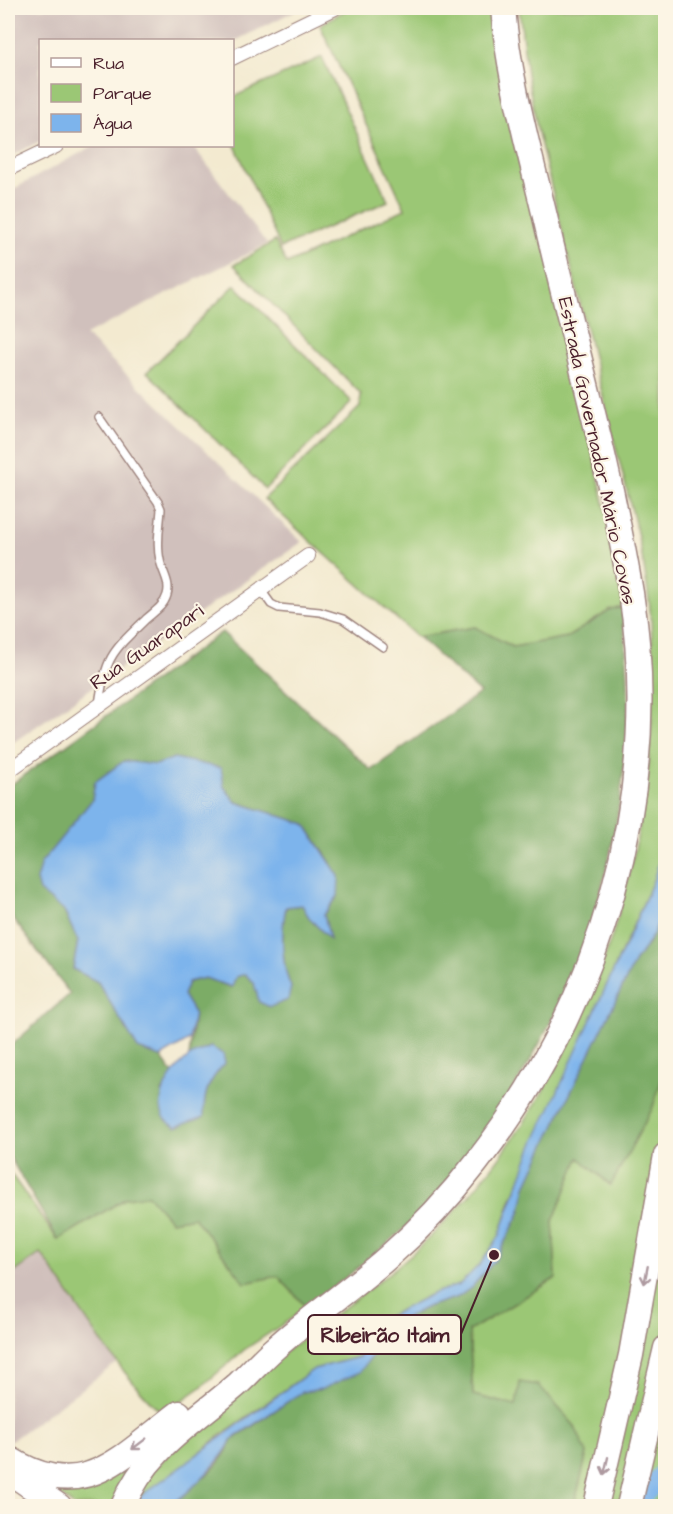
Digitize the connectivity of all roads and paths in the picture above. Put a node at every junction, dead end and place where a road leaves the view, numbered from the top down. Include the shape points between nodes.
1 (335, 8) edge
2 (503, 8) edge
3 (234, 57) edge
4 (54, 147) edge
5 (8, 169) edge
6 (99, 417) dead end
7 (308, 556) dead end
8 (261, 590) junction
9 (383, 647) dead end
10 (99, 705) junction
11 (8, 771) edge
12 (666, 1155) edge
13 (666, 1348) edge
14 (272, 1350) junction
15 (8, 1458) edge
16 (8, 1470) edge
17 (18, 1482) edge
18 (59, 1506) edge
19 (123, 1506) edge
20 (596, 1506) edge
21 (628, 1506) edge

1 - 3 street
2 - 14 highway, Estrada Governador Mário Covas via 518,106 631,596 638,746 628,817 610,898 587,969 560,1032 522,1100 475,1165 425,1221 386,1259
4 - 5 street
6 - 10 lane via 161,509 159,559 168,592 164,603 121,643 108,662
7 - 8 street, Rua Guarapari
8 - 9 lane via 279,608 320,612 343,619
8 - 10 street, Rua Guarapari
10 - 11 street, Rua Guarapari
12 -> 20 highway via 631,1356
13 - 21 highway
14 -> 15 highway, Estrada Governador Mário Covas via 255,1358 94,1474 52,1478
14 - 19 highway, Estrada Governador Mário Covas via 153,1455 138,1474
16 - 17 highway
17 - 18 highway

